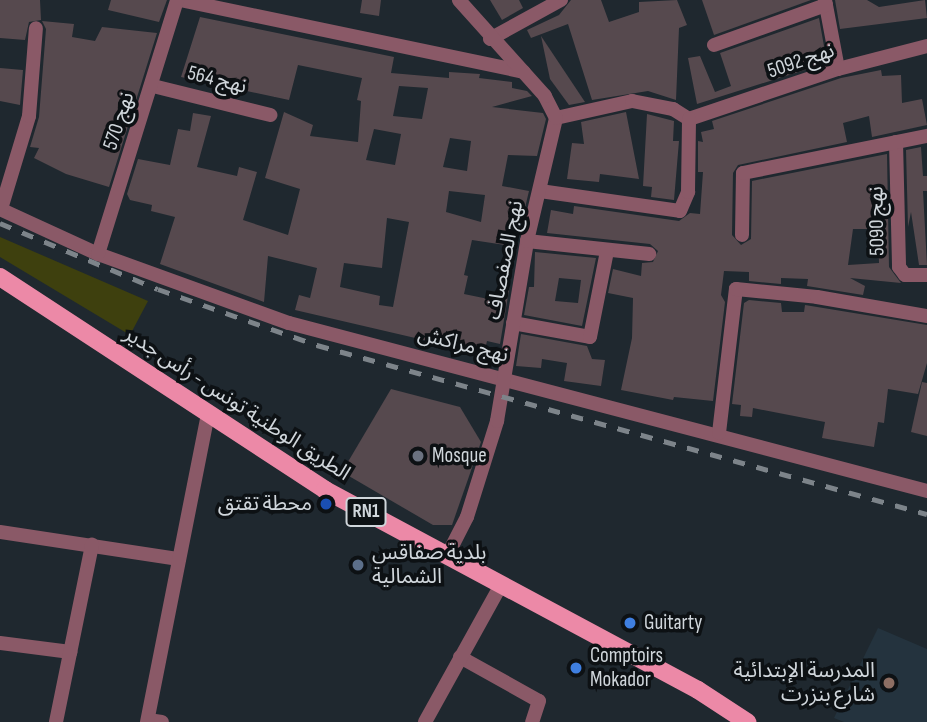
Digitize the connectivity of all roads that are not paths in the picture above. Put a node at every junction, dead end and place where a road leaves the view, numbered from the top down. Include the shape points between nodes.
1 (178, 0) edge
2 (459, 0) edge
3 (561, 0) edge
4 (825, 2) edge
5 (36, 29) dead end
6 (490, 39) junction
7 (714, 46) dead end
8 (927, 47) edge
9 (838, 69) junction
10 (525, 72) junction
11 (153, 86) junction
12 (270, 115) dead end
13 (556, 118) junction
14 (689, 119) junction
15 (927, 136) edge
16 (896, 142) junction
17 (540, 191) junction
18 (0, 209) edge
19 (742, 235) dead end
20 (527, 241) junction
21 (607, 251) junction
22 (99, 254) junction
23 (649, 254) dead end
24 (927, 275) edge
25 (0, 278) edge
26 (927, 316) edge
27 (513, 323) junction
28 (506, 378) junction
29 (208, 413) junction
30 (719, 433) junction
31 (927, 491) edge
32 (0, 532) edge
33 (92, 545) junction
34 (447, 556) junction
35 (179, 559) junction
36 (501, 585) junction
37 (0, 643) edge
38 (70, 652) junction
39 (460, 657) junction
40 (152, 721) edge
41 (56, 722) edge
42 (425, 722) edge
43 (532, 722) edge
44 (747, 722) edge

1 - 10 street
1 - 11 street, نهج 570
2 - 6 street
3 - 6 street
4 - 7 street
4 - 9 street
5 - 18 street via 29,116
6 - 10 street
8 - 9 street, نهج 5092
9 - 14 street, نهج 5092
10 - 13 street
11 - 12 street, نهج 564
11 - 22 street, نهج 570
13 - 14 street via 632,101 673,109
13 - 17 street, نهج الصفصاف
14 - 17 street via 687,201 680,211
15 - 16 street
16 - 19 street via 743,173
16 - 24 street, نهج 5090 via 899,267 905,275
17 - 20 street, نهج الصفصاف
18 - 22 street, نهج مراكش
20 - 21 street
20 - 27 street, نهج الصفصاف
21 - 23 street
21 - 27 street via 590,337
22 - 28 street, نهج مراكش via 289,323
25 - 29 main road, الطريق الوطنية تونس - رأس جدير / RN1
26 - 30 street via 736,289
27 - 28 street, نهج الصفصاف
28 - 30 street, نهج مراكش
28 - 34 street, نهج الصفصاف via 471,506
29 - 34 main road, الطريق الوطنية تونس - رأس جدير / RN1 via 325,490
29 - 35 street
30 - 31 street, نهج مراكش
32 - 33 street
33 - 35 street
33 - 38 street
34 - 36 main road, الطريق الوطنية تونس - رأس جدير / RN1
35 - 40 street
36 - 39 street
36 - 44 main road, الطريق الوطنية تونس - رأس جدير / RN1 via 698,690
37 - 38 street
38 - 41 street
39 - 42 street
39 - 43 street via 539,701

